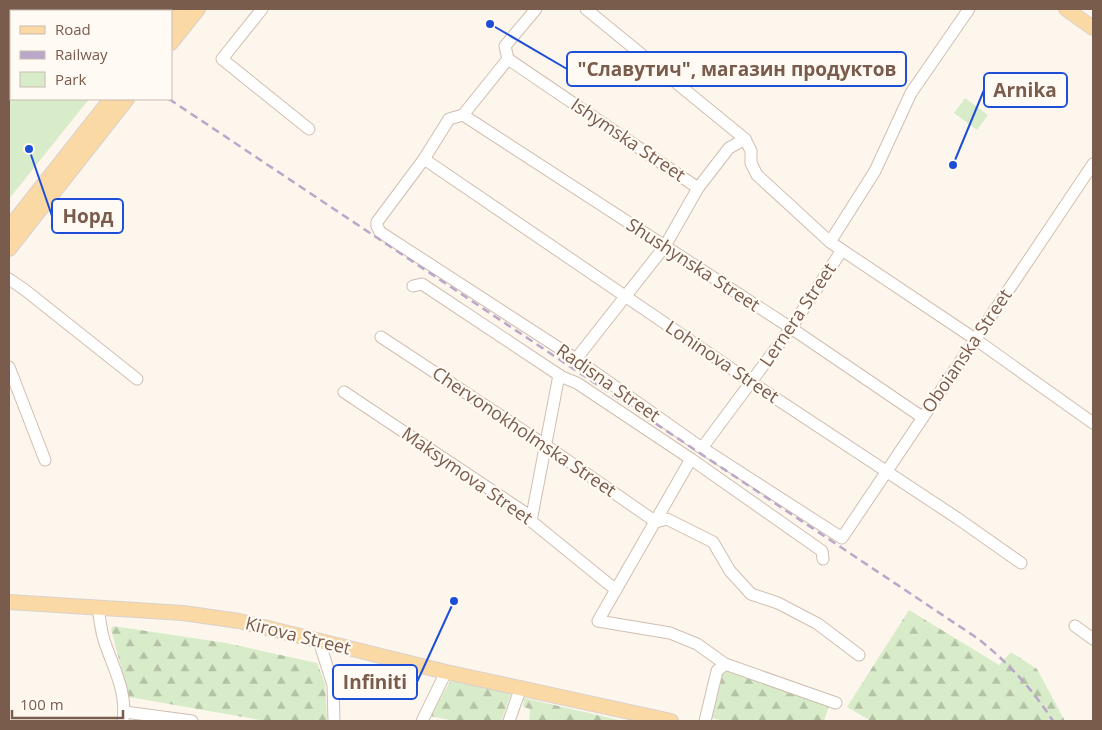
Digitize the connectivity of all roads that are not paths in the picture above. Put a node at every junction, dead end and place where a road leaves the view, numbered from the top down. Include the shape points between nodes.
1 (182, 9) edge
2 (198, 9) edge
3 (262, 9) edge
4 (536, 9) edge
5 (586, 9) edge
6 (969, 9) edge
7 (1066, 9) edge
8 (172, 22) edge
9 (1093, 28) edge
10 (172, 42) edge
11 (508, 59) junction
12 (110, 100) edge
13 (126, 100) edge
14 (463, 115) junction
15 (309, 129) dead end
16 (745, 139) junction
17 (424, 159) junction
18 (1093, 164) edge
19 (698, 188) junction
20 (9, 228) edge
21 (830, 242) junction
22 (665, 246) junction
23 (9, 249) edge
24 (842, 250) junction
25 (9, 279) edge
26 (413, 286) dead end
27 (626, 296) junction
28 (791, 328) junction
29 (381, 337) dead end
30 (975, 339) junction
31 (576, 359) junction
32 (9, 367) edge
33 (559, 375) junction
34 (137, 379) dead end
35 (751, 382) junction
36 (344, 392) dead end
37 (922, 417) junction
38 (1093, 423) edge
39 (546, 445) junction
40 (701, 447) junction
41 (691, 459) junction
42 (45, 460) dead end
43 (886, 471) junction
44 (531, 521) junction
45 (656, 522) junction
46 (842, 538) joint
47 (823, 559) dead end
48 (1021, 562) dead end
49 (616, 590) junction
50 (9, 602) edge
51 (98, 607) junction
52 (1075, 626) dead end
53 (1093, 639) edge
54 (319, 641) junction
55 (859, 656) dead end
56 (725, 664) junction
57 (446, 672) junction
58 (521, 687) junction
59 (836, 703) dead end
60 (124, 717) edge
61 (192, 721) edge
62 (334, 721) edge
63 (422, 721) edge
64 (509, 721) edge
65 (671, 721) edge
66 (705, 721) edge

1 - 8 main road
2 - 10 main road
3 - 15 street via 222,59
4 - 11 street via 505,46
5 - 16 street
6 - 21 street via 911,93 875,171
7 - 9 main road
11 - 14 street
11 - 19 street, Ishymska Street
12 - 20 main road
13 - 23 main road
14 - 17 street via 449,119
14 - 22 street, Shushynska Street
16 - 19 street via 729,148
16 - 21 street via 757,175
17 - 27 street, Lohinova Street
17 - 31 street, Radisna Street via 377,222 380,232
18 - 30 street, Oboianska Street
19 - 22 street
21 - 24 street
22 - 27 street
22 - 28 street, Shushynska Street
24 - 28 street, Lernera Street
24 - 30 street
25 - 34 street
26 - 33 street, Radisna Street via 422,284
27 - 31 street
27 - 35 street, Lohinova Street
28 - 35 street, Lernera Street
28 - 37 street, Shushynska Street
29 - 39 street, Chervonokholmska Street
30 - 37 street, Oboianska Street
30 - 38 street
31 - 40 street, Radisna Street
32 - 42 street
33 - 39 street
33 - 41 street, Radisna Street via 577,383
35 - 40 street, Lernera Street
35 - 43 street, Lohinova Street
36 - 44 street, Maksymova Street via 524,512
37 - 43 street, Oboianska Street
39 - 44 street
39 - 45 street, Chervonokholmska Street
40 - 46 street, Radisna Street
41 - 45 street
41 - 47 street, Radisna Street via 822,551
43 - 46 street, Oboianska Street
43 - 48 street, Lohinova Street
44 - 49 street, Maksymova Street
45 - 49 street
45 - 55 street via 668,518 713,542 730,571 751,594 778,603 818,624
49 - 56 street via 598,621 670,633 697,644
50 - 51 main road, Kirova Street
51 - 54 main road, Kirova Street via 230,620
51 - 60 street via 105,644 124,697
52 - 53 street
54 - 57 main road, Kirova Street
54 - 62 street via 333,685
56 - 59 street
56 - 66 street via 717,671
57 - 58 main road, Kirova Street
57 - 63 street
58 - 64 street
58 - 65 main road, Kirova Street
60 - 61 street

